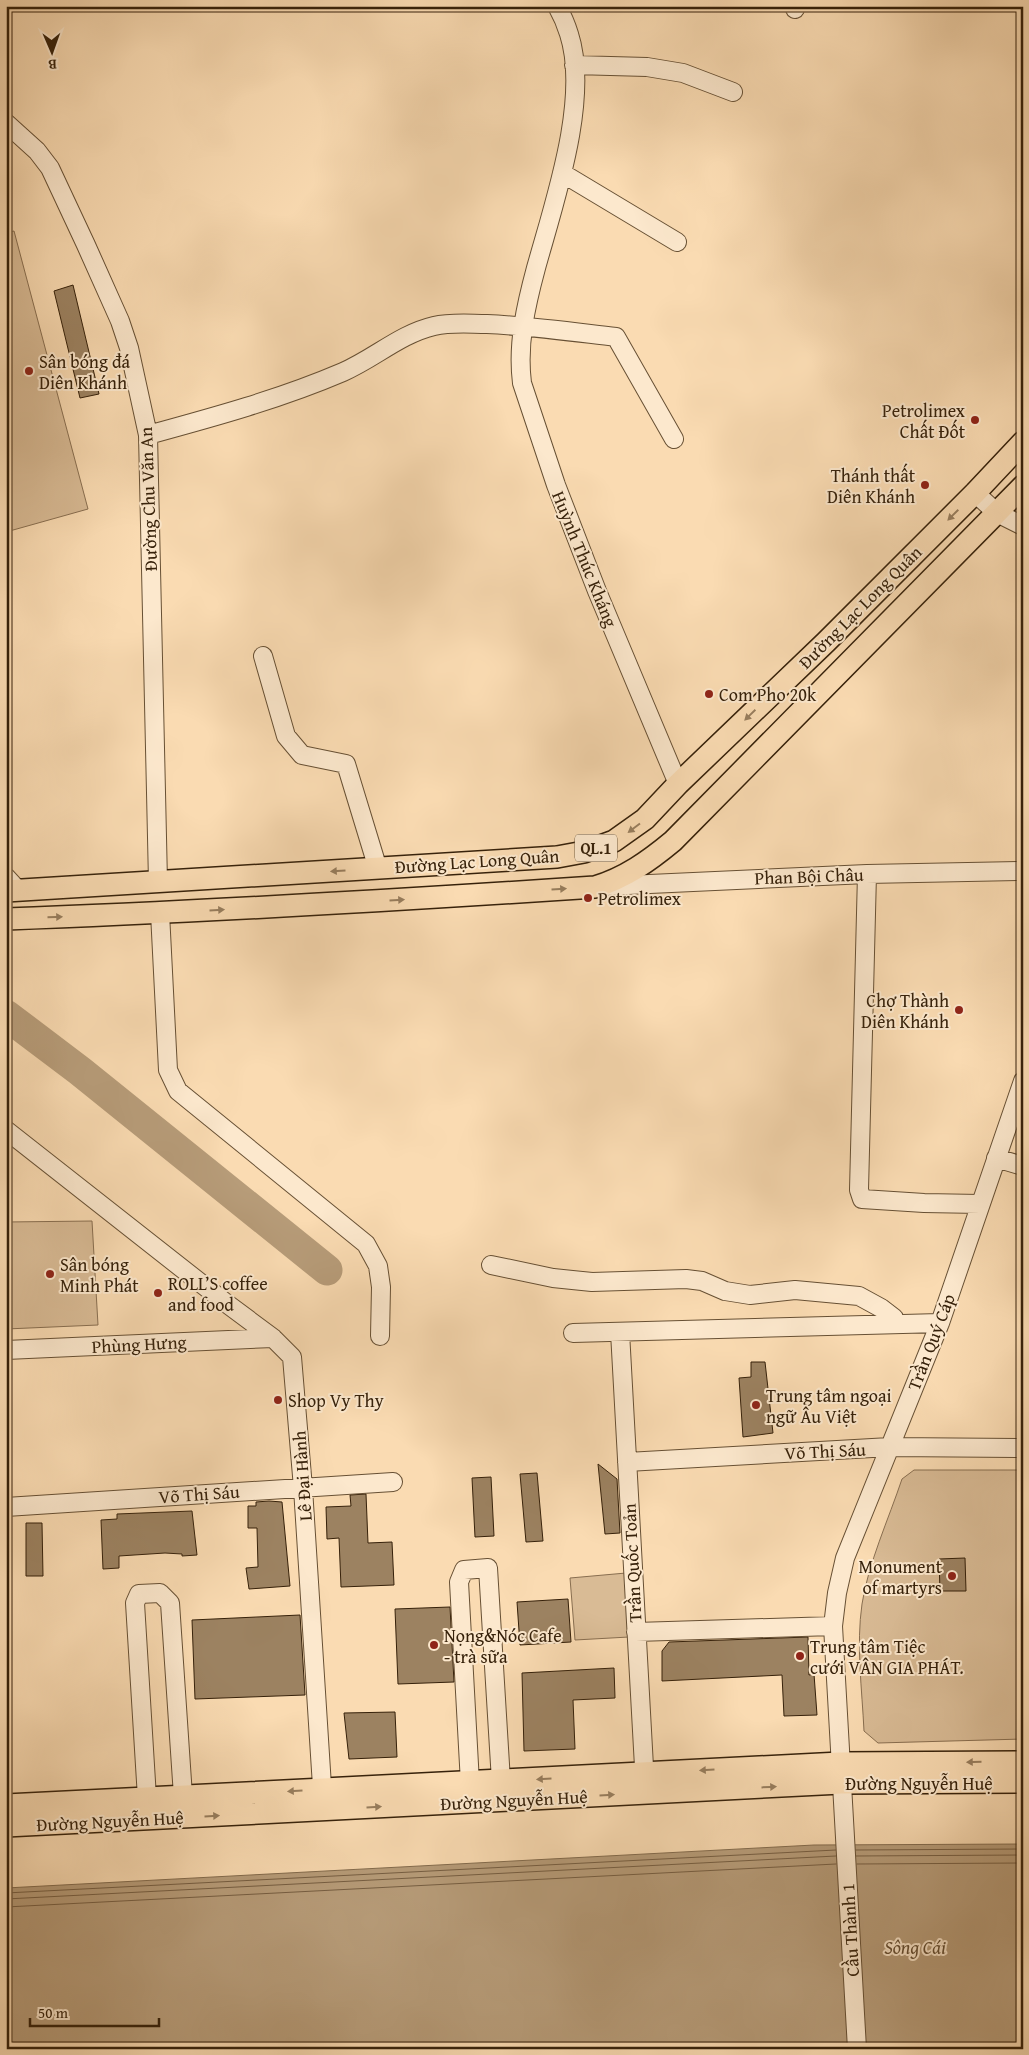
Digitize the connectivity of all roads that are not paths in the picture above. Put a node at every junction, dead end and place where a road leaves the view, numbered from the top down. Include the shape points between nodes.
1 (557, 6) edge
2 (574, 65) junction
3 (733, 92) dead end
4 (6, 123) edge
5 (562, 172) junction
6 (677, 242) dead end
7 (523, 326) junction
8 (148, 435) junction
9 (674, 439) dead end
10 (1023, 442) edge
11 (1023, 486) edge
12 (975, 493) junction
13 (997, 513) junction
14 (1023, 526) edge
15 (263, 656) dead end
16 (678, 784) junction
17 (378, 869) junction
18 (1023, 871) edge
19 (867, 874) junction
20 (158, 882) junction
21 (10, 886) edge
22 (595, 886) junction
23 (160, 913) junction
24 (6, 919) edge
25 (1023, 1081) edge
26 (6, 1130) edge
27 (996, 1158) junction
28 (1023, 1166) edge
29 (980, 1204) junction
30 (491, 1265) dead end
31 (940, 1322) junction
32 (895, 1324) junction
33 (620, 1332) junction
34 (573, 1333) dead end
35 (380, 1336) dead end
36 (273, 1338) junction
37 (6, 1350) edge
38 (890, 1447) junction
39 (1023, 1448) edge
40 (627, 1462) junction
41 (393, 1482) dead end
42 (303, 1488) junction
43 (6, 1507) edge
44 (833, 1626) junction
45 (636, 1632) junction
46 (1023, 1762) edge
47 (840, 1773) junction
48 (501, 1781) junction
49 (1023, 1782) edge
50 (470, 1783) junction
51 (644, 1783) junction
52 (183, 1796) junction
53 (147, 1798) junction
54 (323, 1800) junction
55 (6, 1805) edge
56 (842, 1811) joint
57 (6, 1826) edge
58 (857, 2049) edge

1 - 2 street, Huỳnh Thúc Kháng via 570,35
2 - 3 street via 647,67 683,73
2 - 5 street, Huỳnh Thúc Kháng via 571,127
4 - 8 street, Đường Chu Văn An via 37,151 50,168 86,245 129,348
5 - 6 street
5 - 7 street, Huỳnh Thúc Kháng
7 - 8 street via 436,325 403,337 365,362 317,382 229,413
7 - 9 street via 616,337
7 - 16 street, Huỳnh Thúc Kháng via 520,366 535,426 597,591
8 - 20 street, Đường Chu Văn An
10 - 12 main road, Đường Lạc Long Quân / QL.1
11 - 13 main road, Đường Lạc Long Quân / QL.1
12 - 13 street
12 -> 16 main road, Đường Lạc Long Quân / QL.1
13 - 14 street
13 - 22 main road, Đường Lạc Long Quân / QL.1 via 672,841 640,867 612,882
15 - 17 street via 286,736 302,755 346,764
16 -> 17 main road, Đường Lạc Long Quân / QL.1 via 646,819 629,832 584,852 557,857
17 -> 20 main road, Đường Lạc Long Quân / QL.1
18 - 19 street, Phan Bội Châu
19 - 22 street, Phan Bội Châu
19 - 29 street via 859,1190 862,1199
20 - 21 main road, Đường Lạc Long Quân / QL.1
23 -> 22 main road, Đường Lạc Long Quân / QL.1
24 -> 23 main road, Đường Lạc Long Quân / QL.1
23 - 35 street via 168,1070 178,1091 366,1244 378,1266
25 - 27 street, Trần Quý Cáp
26 - 36 street, Lê Đại Hành
27 - 28 street
27 - 29 street, Trần Quý Cáp
29 - 31 street, Trần Quý Cáp
30 - 32 street via 553,1278 592,1282 686,1279 750,1295 795,1290 859,1296 894,1318
31 - 32 street
31 - 38 street, Trần Quý Cáp
32 - 33 street
33 - 34 street
33 - 40 street, Trần Quốc Toản
36 - 37 street, Phùng Hưng
36 - 42 street, Lê Đại Hành via 292,1357 294,1365
38 - 39 street, Võ Thị Sáu
38 - 40 street, Võ Thị Sáu
38 - 44 street, Trần Quý Cáp via 846,1558
40 - 45 street, Trần Quốc Toản
41 - 42 street, Võ Thị Sáu
42 - 43 street, Võ Thị Sáu
42 - 54 street, Lê Đại Hành
44 - 45 street
44 - 47 street, Trần Quý Cáp
45 - 51 street, Trần Quốc Toản
46 -> 47 main road, Đường Nguyễn Huệ
47 - 49 main road, Đường Nguyễn Huệ
47 - 51 main road, Đường Nguyễn Huệ
47 - 56 street, Trần Quý Cáp
48 - 50 main road, Đường Nguyễn Huệ
48 - 50 street via 488,1568 464,1570 458,1582
51 -> 48 main road, Đường Nguyễn Huệ
50 - 54 main road, Đường Nguyễn Huệ
54 -> 51 main road, Đường Nguyễn Huệ
52 - 53 main road, Đường Nguyễn Huệ
52 - 53 street via 170,1603 160,1593 139,1594 135,1603
54 -> 52 main road, Đường Nguyễn Huệ
53 - 55 main road, Đường Nguyễn Huệ
57 -> 54 main road, Đường Nguyễn Huệ
56 - 58 street, Cầu Thành 1

